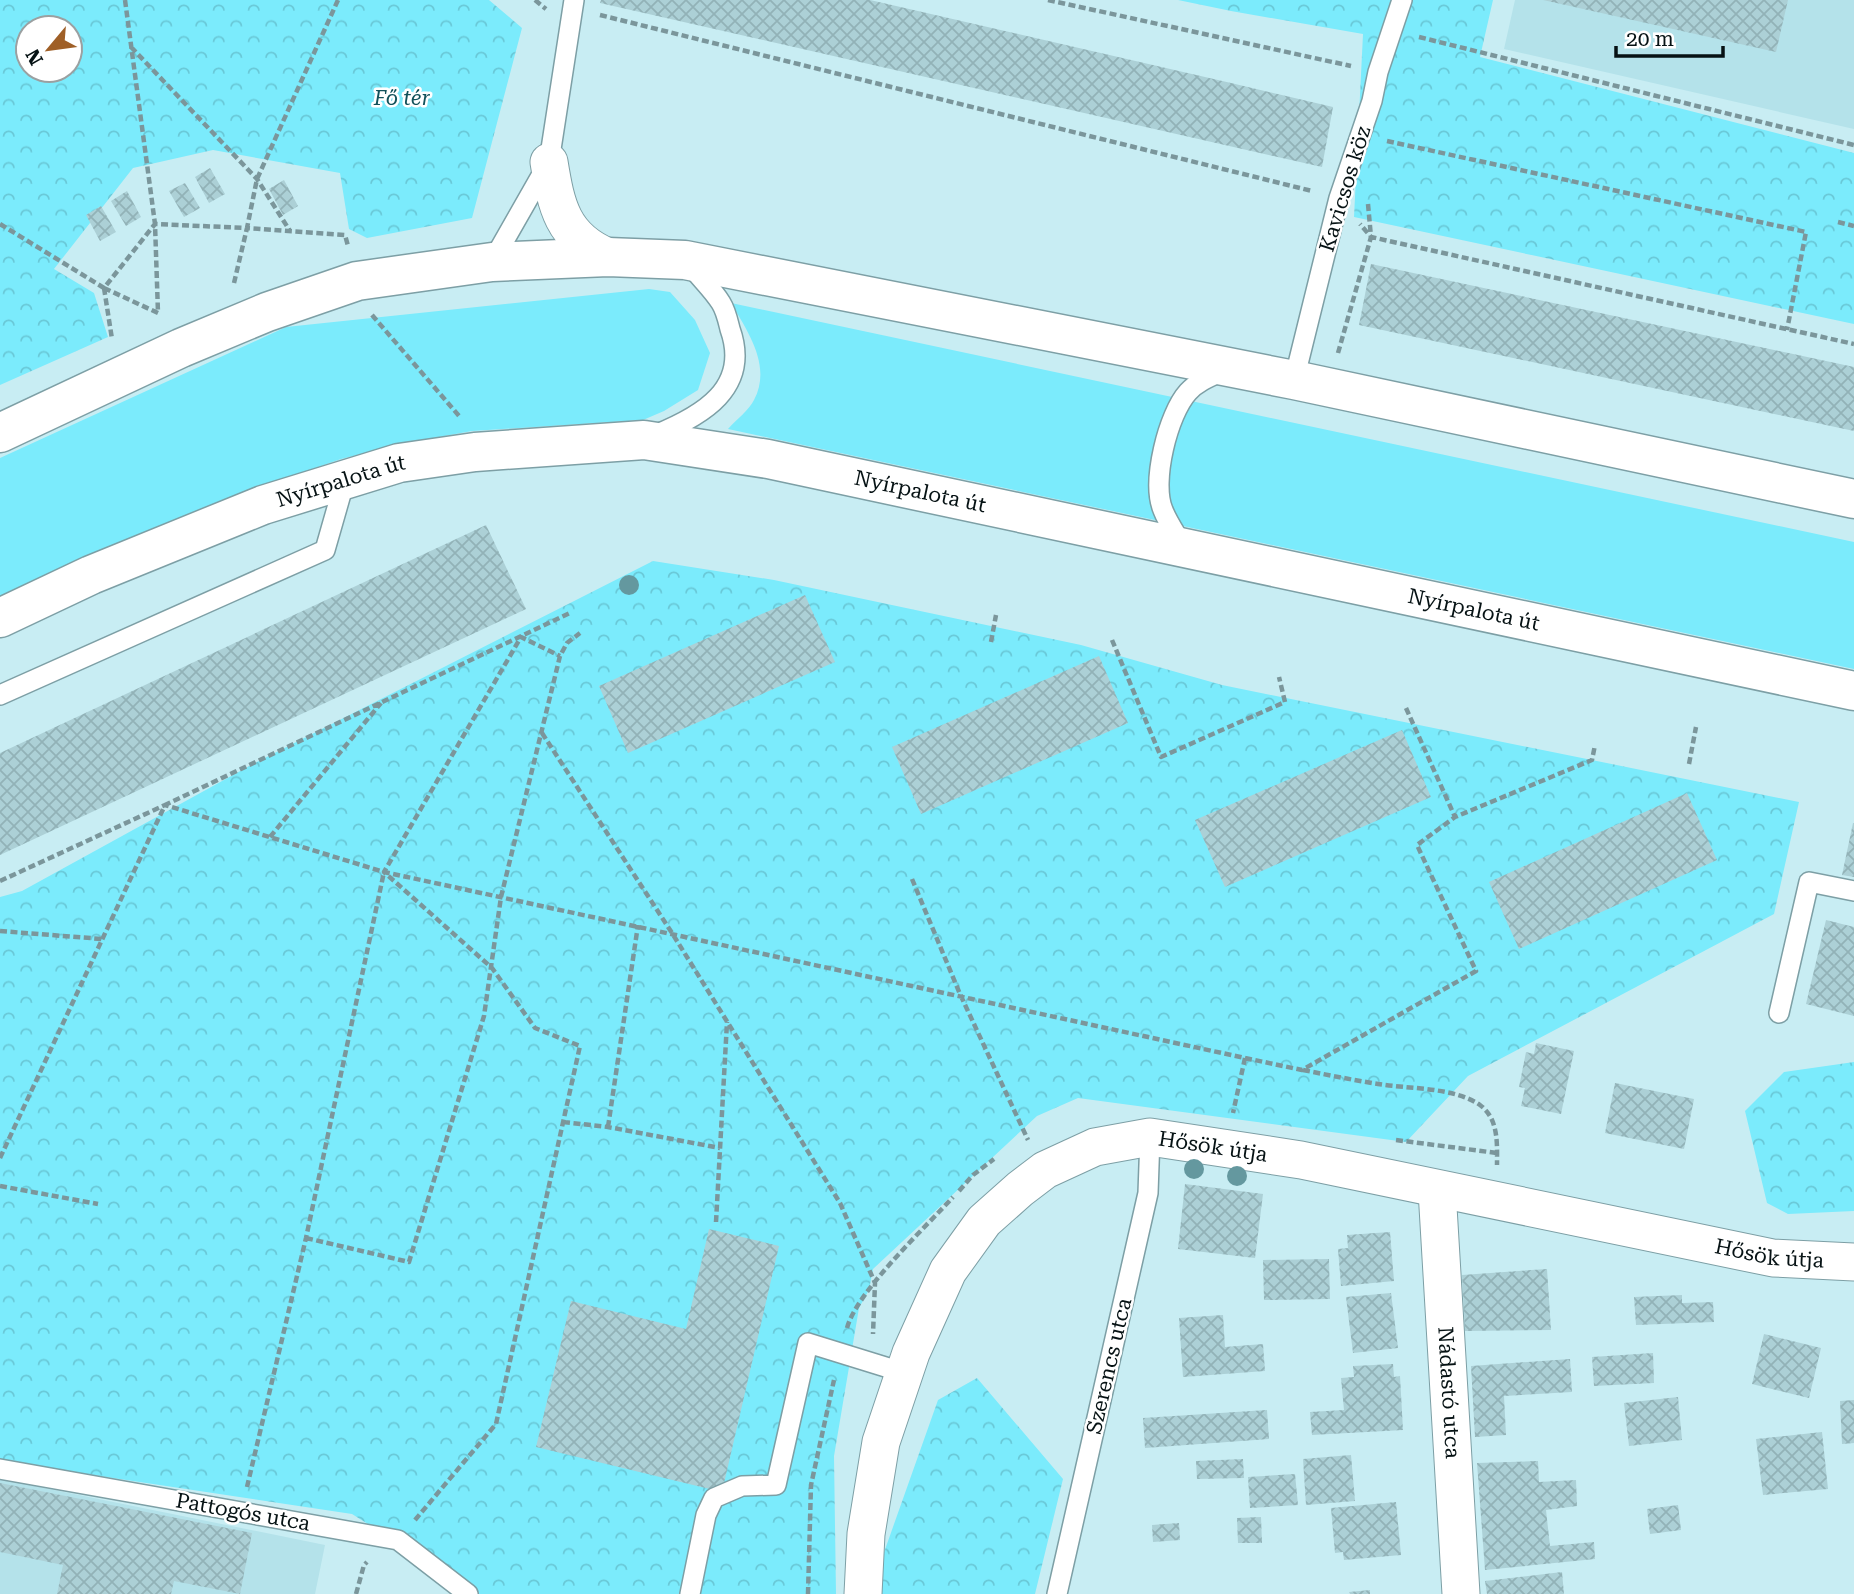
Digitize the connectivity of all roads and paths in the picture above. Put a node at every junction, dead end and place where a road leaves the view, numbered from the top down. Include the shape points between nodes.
1 (125, 0) edge
2 (338, 0) edge
3 (1048, 0) edge
4 (1402, 0) edge
5 (573, 4) edge
6 (1391, 30) junction
7 (131, 47) junction
8 (1378, 72) junction
9 (1361, 135) junction
10 (1854, 145) edge
11 (550, 162) junction
12 (257, 179) junction
13 (1339, 198) junction
14 (1367, 199) dead end
15 (1838, 222) dead end
16 (155, 223) junction
17 (0, 224) edge
18 (1854, 226) edge
19 (247, 228) junction
20 (290, 231) junction
21 (1371, 237) junction
22 (350, 254) dead end
23 (608, 257) junction
24 (685, 260) junction
25 (492, 262) junction
26 (234, 284) dead end
27 (104, 288) junction
28 (370, 312) dead end
29 (1787, 330) junction
30 (113, 342) dead end
31 (1854, 344) edge
32 (1349, 357) dead end
33 (1228, 369) junction
34 (1294, 380) junction
35 (464, 421) dead end
36 (0, 433) edge
37 (644, 440) junction
38 (345, 480) junction
39 (1854, 499) edge
40 (1185, 548) junction
41 (570, 613) dead end
42 (996, 615) dead end
43 (0, 618) edge
44 (580, 633) dead end
45 (521, 637) junction
46 (1112, 640) dead end
47 (990, 642) dead end
48 (560, 656) junction
49 (1279, 677) dead end
50 (1854, 691) edge
51 (0, 695) edge
52 (382, 702) junction
53 (1406, 708) dead end
54 (1696, 727) dead end
55 (542, 733) junction
56 (1595, 745) dead end
57 (1689, 764) dead end
58 (165, 805) junction
59 (1455, 817) junction
60 (270, 837) junction
61 (384, 872) junction
62 (912, 879) dead end
63 (0, 881) edge
64 (1854, 891) edge
65 (501, 897) junction
66 (638, 925) junction
67 (0, 931) edge
68 (672, 933) junction
69 (102, 939) junction
70 (492, 968) junction
71 (960, 995) junction
72 (1779, 1013) dead end
73 (727, 1022) junction
74 (1245, 1058) junction
75 (1302, 1070) junction
76 (563, 1122) junction
77 (608, 1127) junction
78 (1150, 1137) junction
79 (720, 1148) junction
80 (1226, 1149) junction
81 (0, 1158) edge
82 (1045, 1170) junction
83 (0, 1186) edge
84 (1437, 1190) junction
85 (1498, 1202) junction
86 (98, 1204) dead end
87 (716, 1222) dead end
88 (306, 1238) junction
89 (1854, 1262) edge
90 (840, 1353) junction
91 (908, 1363) junction
92 (0, 1469) edge
93 (242, 1512) junction
94 (398, 1540) junction
95 (356, 1594) edge
96 (468, 1594) edge
97 (690, 1594) edge
98 (808, 1594) edge
99 (863, 1594) edge
100 (1056, 1594) edge
101 (1461, 1594) edge

1 - 7 path
2 - 12 path
3 - 8 path
4 - 6 lane, Kavicsos köz
5 - 11 lane
5 - 13 path
6 - 8 lane, Kavicsos köz
6 - 10 path
7 - 12 path
7 - 16 path
8 - 9 lane, Kavicsos köz
9 - 13 lane, Kavicsos köz
9 - 29 path via 1806,232
11 - 23 street via 556,202 570,230 592,251
11 - 25 lane
12 - 19 path
12 - 20 path
13 - 21 path
13 - 34 lane, Kavicsos köz
14 - 21 path
15 - 18 path
16 - 19 path
16 - 27 path
16 - 27 path via 159,313
17 - 27 path
19 - 20 path
19 - 26 path
20 - 22 path via 345,234
21 - 29 path
21 - 32 path via 1338,354
23 - 24 main road
23 - 25 main road
24 - 33 main road
24 - 37 lane via 722,304 737,355 731,379 714,402 689,421
25 - 36 main road via 344,285 181,348
27 - 30 path
28 - 35 path
29 - 31 path
33 - 34 main road
33 - 40 lane via 1187,392 1166,441 1158,480 1162,508
34 - 39 main road
37 - 38 main road, Nyírpalota út via 467,453 399,463
37 - 40 main road, Nyírpalota út via 768,459
38 - 43 main road, Nyírpalota út via 263,505
38 - 51 lane via 325,550
40 - 50 main road, Nyírpalota út
41 - 45 path
42 - 47 path
44 - 48 path
45 - 48 path
45 - 52 path
45 - 61 path
46 - 49 path via 1161,757 1285,702
48 - 55 path
52 - 58 path
52 - 60 path
53 - 59 path
54 - 57 path
55 - 65 path
55 - 68 path
56 - 59 path via 1592,760
58 - 60 path
58 - 63 path
58 - 69 path
59 - 75 path via 1417,845 1476,971
60 - 61 path
61 - 65 path
61 - 70 path
61 - 88 path
62 - 71 path
64 - 72 lane via 1809,882
65 - 66 path
65 - 70 path
66 - 68 path
66 - 77 path
67 - 69 path
68 - 71 path
68 - 73 path
69 - 81 path
70 - 76 path via 535,1028 580,1046
70 - 88 path via 484,1016 409,1262
71 - 74 path
71 - 82 path
73 - 79 path
73 - 91 path via 840,1203 875,1283 873,1340
74 - 75 path
74 - 80 path
75 - 85 path via 1459,1095 1481,1105 1493,1121 1497,1138
76 - 77 path
76 - 94 path via 496,1424
77 - 79 path
78 - 80 street, Hősök útja
78 - 82 street, Hősök útja via 1095,1147
78 - 100 lane, Szerencs utca via 1148,1193
79 - 87 path
80 - 84 street, Hősök útja via 1301,1160
82 - 91 street, Hősök útja via 984,1221 948,1271
83 - 86 path
84 - 85 street, Hősök útja
84 - 101 street, Nádastó utca
85 - 89 street, Hősök útja via 1773,1258
88 - 93 path
90 - 91 lane
90 - 97 lane via 808,1343 776,1485 742,1486 714,1498 706,1515
90 - 98 path via 811,1485
91 - 99 street, Hősök útja via 881,1442 866,1534
92 - 93 lane, Pattogós utca
93 - 94 lane, Pattogós utca
94 - 95 path via 363,1565
94 - 96 lane, Pattogós utca

